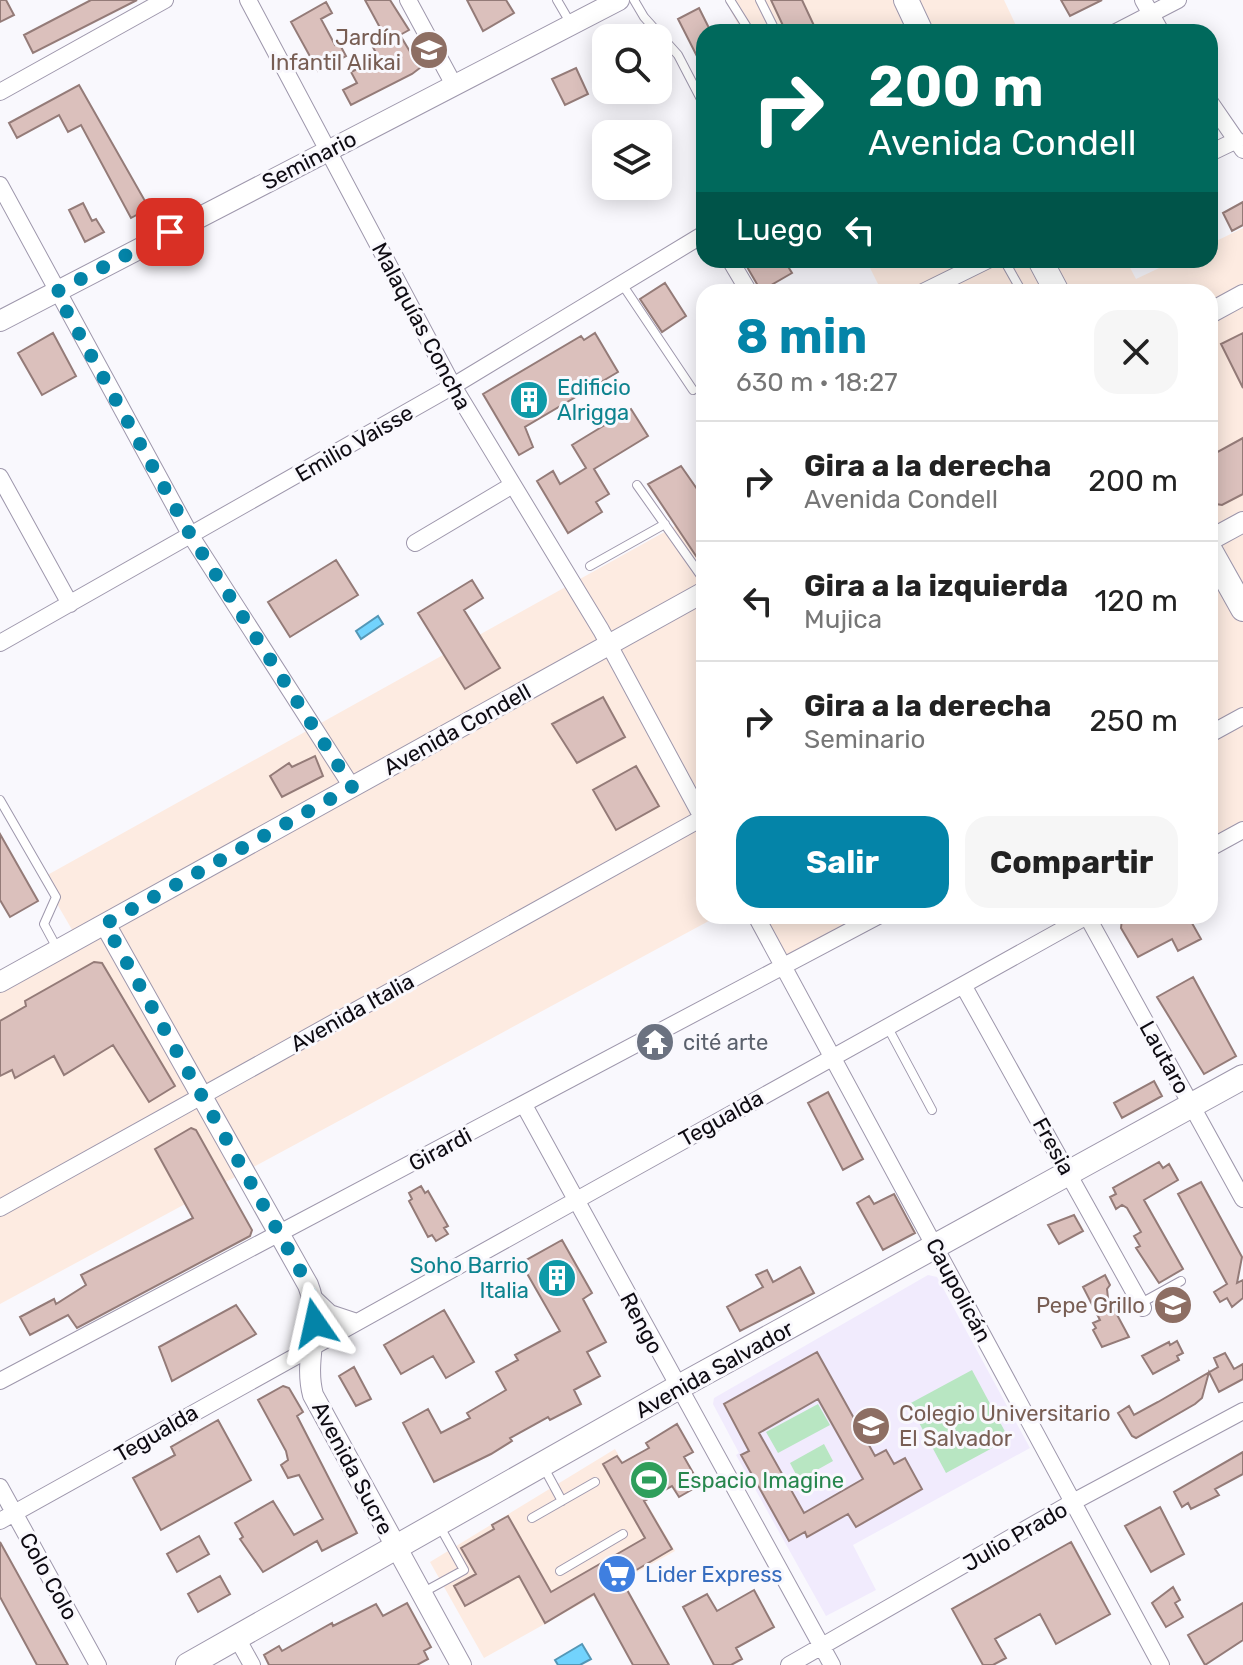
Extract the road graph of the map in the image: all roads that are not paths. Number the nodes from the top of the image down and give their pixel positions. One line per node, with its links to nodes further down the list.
1 (165, 0): 19 (street)
2 (248, 0): 22 (street, Malaquías Concha)
3 (408, 0): 17 (street)
4 (557, 0): 12 (lane)
5 (619, 0): 12 (street, Seminario)
6 (634, 0): 18 (lane)
7 (730, 0): 13 (lane)
8 (760, 0): 14 (lane)
9 (906, 0): 15 (main road)
10 (1178, 0): 11 (street)
11 (1147, 8): 16 (street)
12 (572, 24): 17 (street, Seminario)
13 (745, 24)
14 (772, 24)
15 (917, 24)
16 (1126, 24)
17 (454, 85): 22 (street, Seminario)
18 (696, 90)
19 (0, 92)
20 (1218, 113): 21 (street)
21 (1240, 145): 23 (street)
22 (327, 150): 29 (street, Seminario); 33 (street, Malaquías Concha)
23 (1218, 151)
24 (0, 185): 29 (street)
25 (696, 239): 27 (street, Emilio Vaisse)
26 (972, 268): 28 (street)
27 (622, 284): 33 (street, Emilio Vaisse); 34 (lane)
28 (939, 284)
29 (56, 292): 32 (street, Seminario); 40 (street)
30 (1243, 295): 31 (street)
31 (1218, 310)
32 (0, 321)
33 (453, 386): 37 (street, Malaquías Concha); 40 (street, Emilio Vaisse)
34 (693, 390)
35 (0, 477): 47 (street)
36 (637, 485): 39 (lane)
37 (511, 486): 42 (street); 50 (street, Malaquías Concha)
38 (1243, 522): 41 (street)
39 (665, 524): 44 (lane); 45 (lane)
40 (191, 536): 47 (street, Emilio Vaisse); 53 (street)
41 (1218, 536)
42 (415, 543)
43 (1218, 564): 48 (main road)
44 (590, 566)
45 (696, 569)
46 (696, 596): 50 (street, Avenida Condell)
47 (70, 604): 49 (street, Emilio Vaisse)
48 (1243, 609)
49 (0, 643)
50 (610, 644): 53 (street, Avenida Condell); 55 (street)
51 (1243, 716): 52 (street)
52 (1218, 730)
53 (352, 787): 59 (street, Avenida Condell)
54 (0, 800): 64 (lane)
55 (696, 804)
56 (696, 823): 71 (street, Avenida Italia)
57 (1243, 830): 58 (street)
58 (1218, 844)
59 (105, 924): 64 (street, Avenida Condell); 71 (street, Avenida Sucre)
60 (760, 924): 65 (street, Caupolicán)
61 (864, 924): 65 (street, Girardi)
62 (1073, 924): 67 (street, Tegualda)
63 (1091, 924): 73 (street, Lautaro)
64 (58, 950): 66 (street, Avenida Condell)
65 (784, 968): 69 (street, Caupolicán); 72 (street, Girardi)
66 (0, 982)
67 (963, 985): 68 (street, Tegualda); 75 (street, Fresia)
68 (887, 1026): 69 (street, Tegualda); 74 (lane)
69 (832, 1056): 76 (street, Tegualda); 80 (street, Caupolicán)
70 (1243, 1077): 73 (main road, Avenida Salvador)
71 (202, 1095): 78 (street, Avenida Italia); 79 (street, Avenida Sucre)
72 (524, 1105): 76 (street, Rengo); 79 (street, Girardi)
73 (1192, 1106): 75 (main road, Avenida Salvador); 77 (street, Lautaro)
74 (932, 1110)
75 (1070, 1174): 80 (main road, Avenida Salvador); 83 (street, Fresia)
76 (576, 1199): 84 (street, Tegualda); 87 (street, Rengo)
77 (1243, 1199)
78 (0, 1208)
79 (280, 1234): 82 (street, Avenida Sucre); 86 (street, Girardi)
80 (936, 1247): 87 (main road, Avenida Salvador); 93 (street, Caupolicán)
81 (1181, 1281): 83 (lane)
82 (311, 1295): 84 (street); 85 (street, Avenida Sucre)
83 (1141, 1306)
84 (354, 1321): 85 (street, Tegualda)
85 (312, 1345): 94 (street, Tegualda); 98 (street, Avenida Sucre)
86 (0, 1381)
87 (677, 1388): 89 (main road, Avenida Salvador); 102 (street, Rengo)
88 (1243, 1411): 93 (street, Julio Prado)
89 (543, 1465): 92 (lane); 96 (main road, Avenida Salvador)
90 (595, 1482): 92 (lane)
91 (0, 1487): 94 (street, Colo Colo)
92 (562, 1501): 95 (lane)
93 (1073, 1502): 102 (street, Julio Prado); 109 (street, Caupolicán)
94 (7, 1517): 103 (street, Colo Colo)
95 (532, 1518)
96 (438, 1525): 98 (main road, Avenida Salvador); 100 (lane)
97 (623, 1534): 99 (lane)
98 (396, 1549): 100 (street, Avenida Sucre); 101 (main road, Avenida Salvador)
99 (560, 1571)
100 (421, 1593): 106 (street, Avenida Sucre)
101 (237, 1638): 104 (main road, Avenida Salvador); 105 (street)
102 (822, 1648): 107 (street, Julio Prado); 108 (street, Rengo)
103 (98, 1665)
104 (188, 1665)
105 (252, 1665)
106 (461, 1665)
107 (789, 1665)
108 (832, 1665)
109 (1161, 1665)

